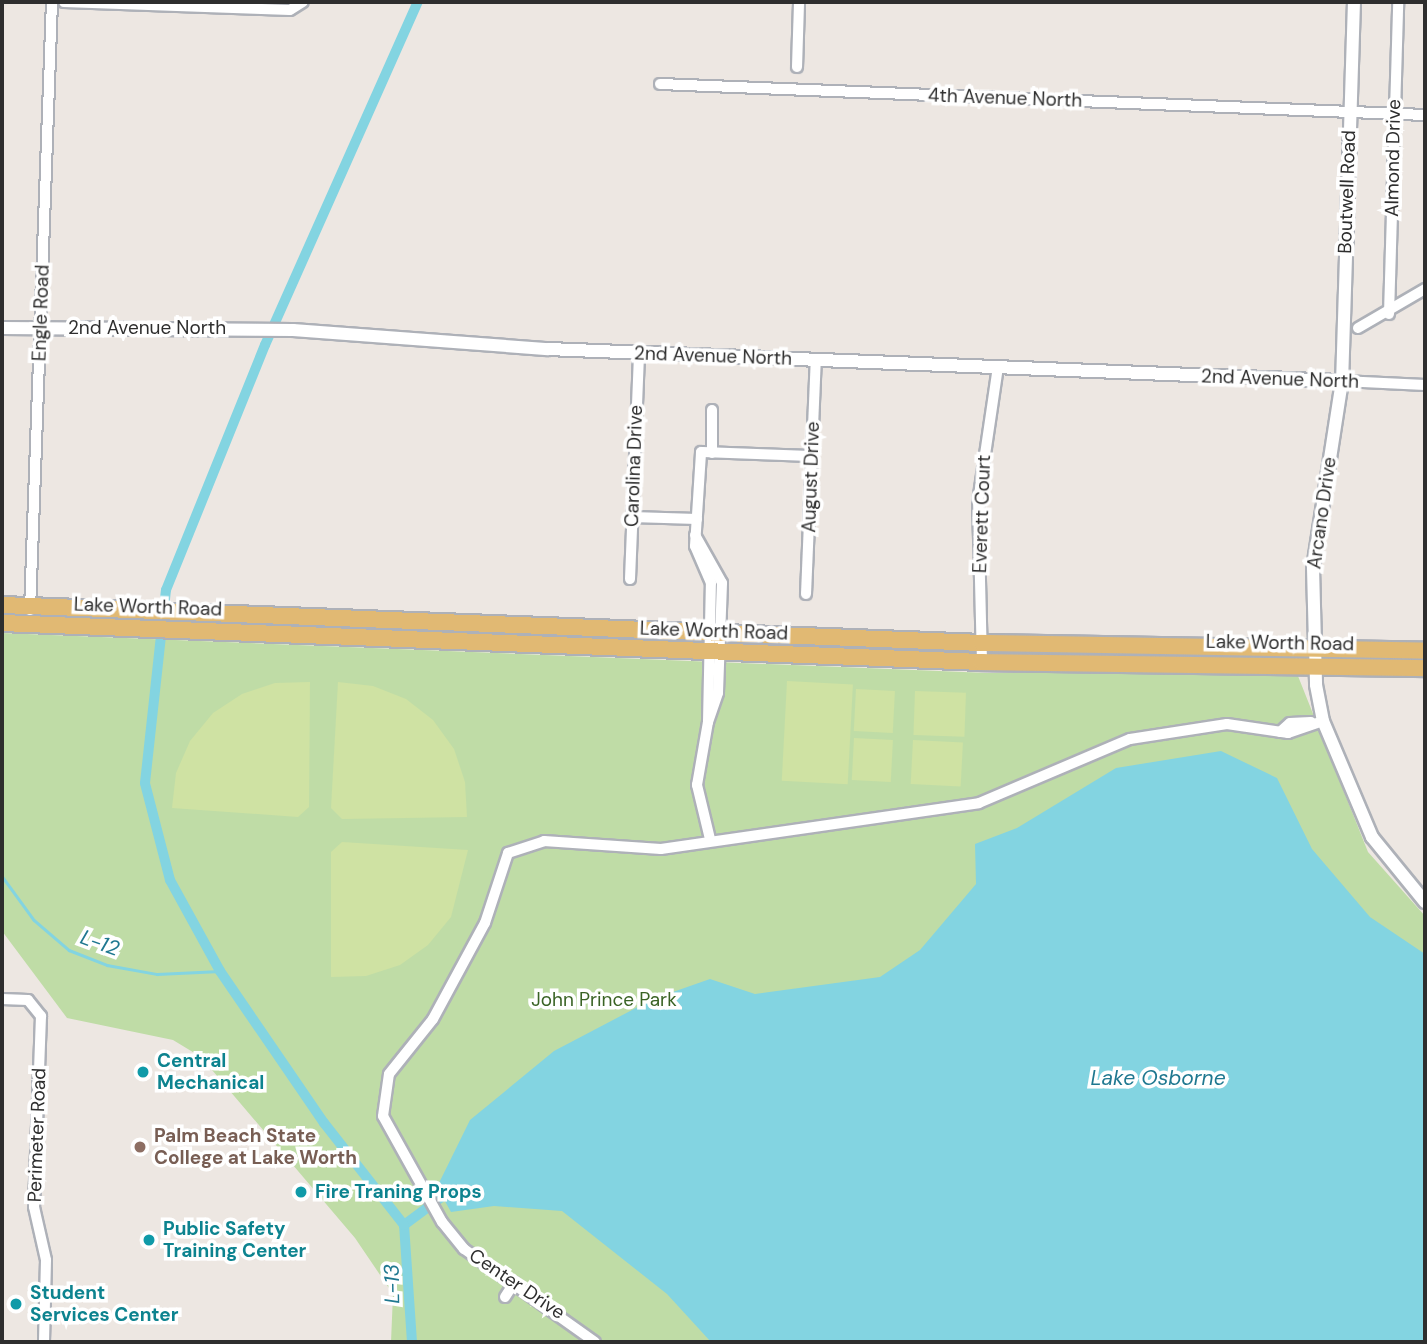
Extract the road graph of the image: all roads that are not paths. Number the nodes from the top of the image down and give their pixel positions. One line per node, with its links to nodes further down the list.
1 (52, 2): 15 (street, Engle Road)
2 (64, 2): 6 (street)
3 (799, 2): 7 (street)
4 (1353, 2): 9 (street, Boutwell Road)
5 (1398, 2): 10 (street, Almond Drive)
6 (300, 5)
7 (797, 67)
8 (660, 84): 9 (street, 4th Avenue North)
9 (1350, 112): 10 (street, 4th Avenue North); 20 (street, Boutwell Road)
10 (1394, 114): 11 (street, 4th Avenue North); 13 (street, Almond Drive)
11 (1425, 115)
12 (1425, 290): 13 (street)
13 (1389, 314): 16 (street)
14 (2, 328): 15 (street, 2nd Avenue North)
15 (41, 328): 17 (street, 2nd Avenue North); 30 (street, Engle Road)
16 (1358, 328)
17 (639, 353): 18 (street, 2nd Avenue North); 25 (street, Carolina Drive)
18 (816, 360): 19 (street, 2nd Avenue North); 24 (street, August Drive)
19 (998, 367): 20 (street, 2nd Avenue North); 36 (street, Everett Court)
20 (1342, 381): 21 (street, 2nd Avenue North); 37 (street, Arcano Drive)
21 (1425, 385)
22 (712, 410): 23 (street)
23 (712, 453): 24 (street); 26 (street)
24 (812, 456): 28 (street, August Drive)
25 (632, 517): 26 (street); 27 (street, Carolina Drive)
26 (697, 519): 35 (street)
27 (630, 579)
28 (806, 594)
29 (2, 605): 30 (main road, Lake Worth Road)
30 (31, 606): 31 (main road, Lake Worth Road); 33 (street, Engle Road)
31 (331, 617): 34 (main road); 35 (main road, Lake Worth Road)
32 (2, 623): 33 (main road, Lake Worth Road)
33 (28, 624): 34 (main road, Lake Worth Road)
34 (250, 632): 39 (main road, Lake Worth Road)
35 (714, 634): 36 (main road, Lake Worth Road); 39 (street)
36 (982, 643): 37 (main road, Lake Worth Road); 40 (street, Everett Court)
37 (1313, 645): 38 (main road, Lake Worth Road); 41 (street, Arcano Drive)
38 (1425, 650)
39 (714, 652): 40 (main road, Lake Worth Road); 44 (street)
40 (982, 662): 41 (main road, Lake Worth Road)
41 (1314, 663): 42 (main road, Lake Worth Road); 43 (street, Arcano Drive)
42 (1425, 668)
43 (1323, 721): 44 (street); 45 (street, Arcano Drive)
44 (710, 839): 47 (street, Center Drive)
45 (1425, 902)
46 (2, 999): 49 (street, Perimeter Road)
47 (514, 1283): 48 (street); 50 (street, Center Drive)
48 (505, 1297)
49 (44, 1342)
50 (595, 1342)

